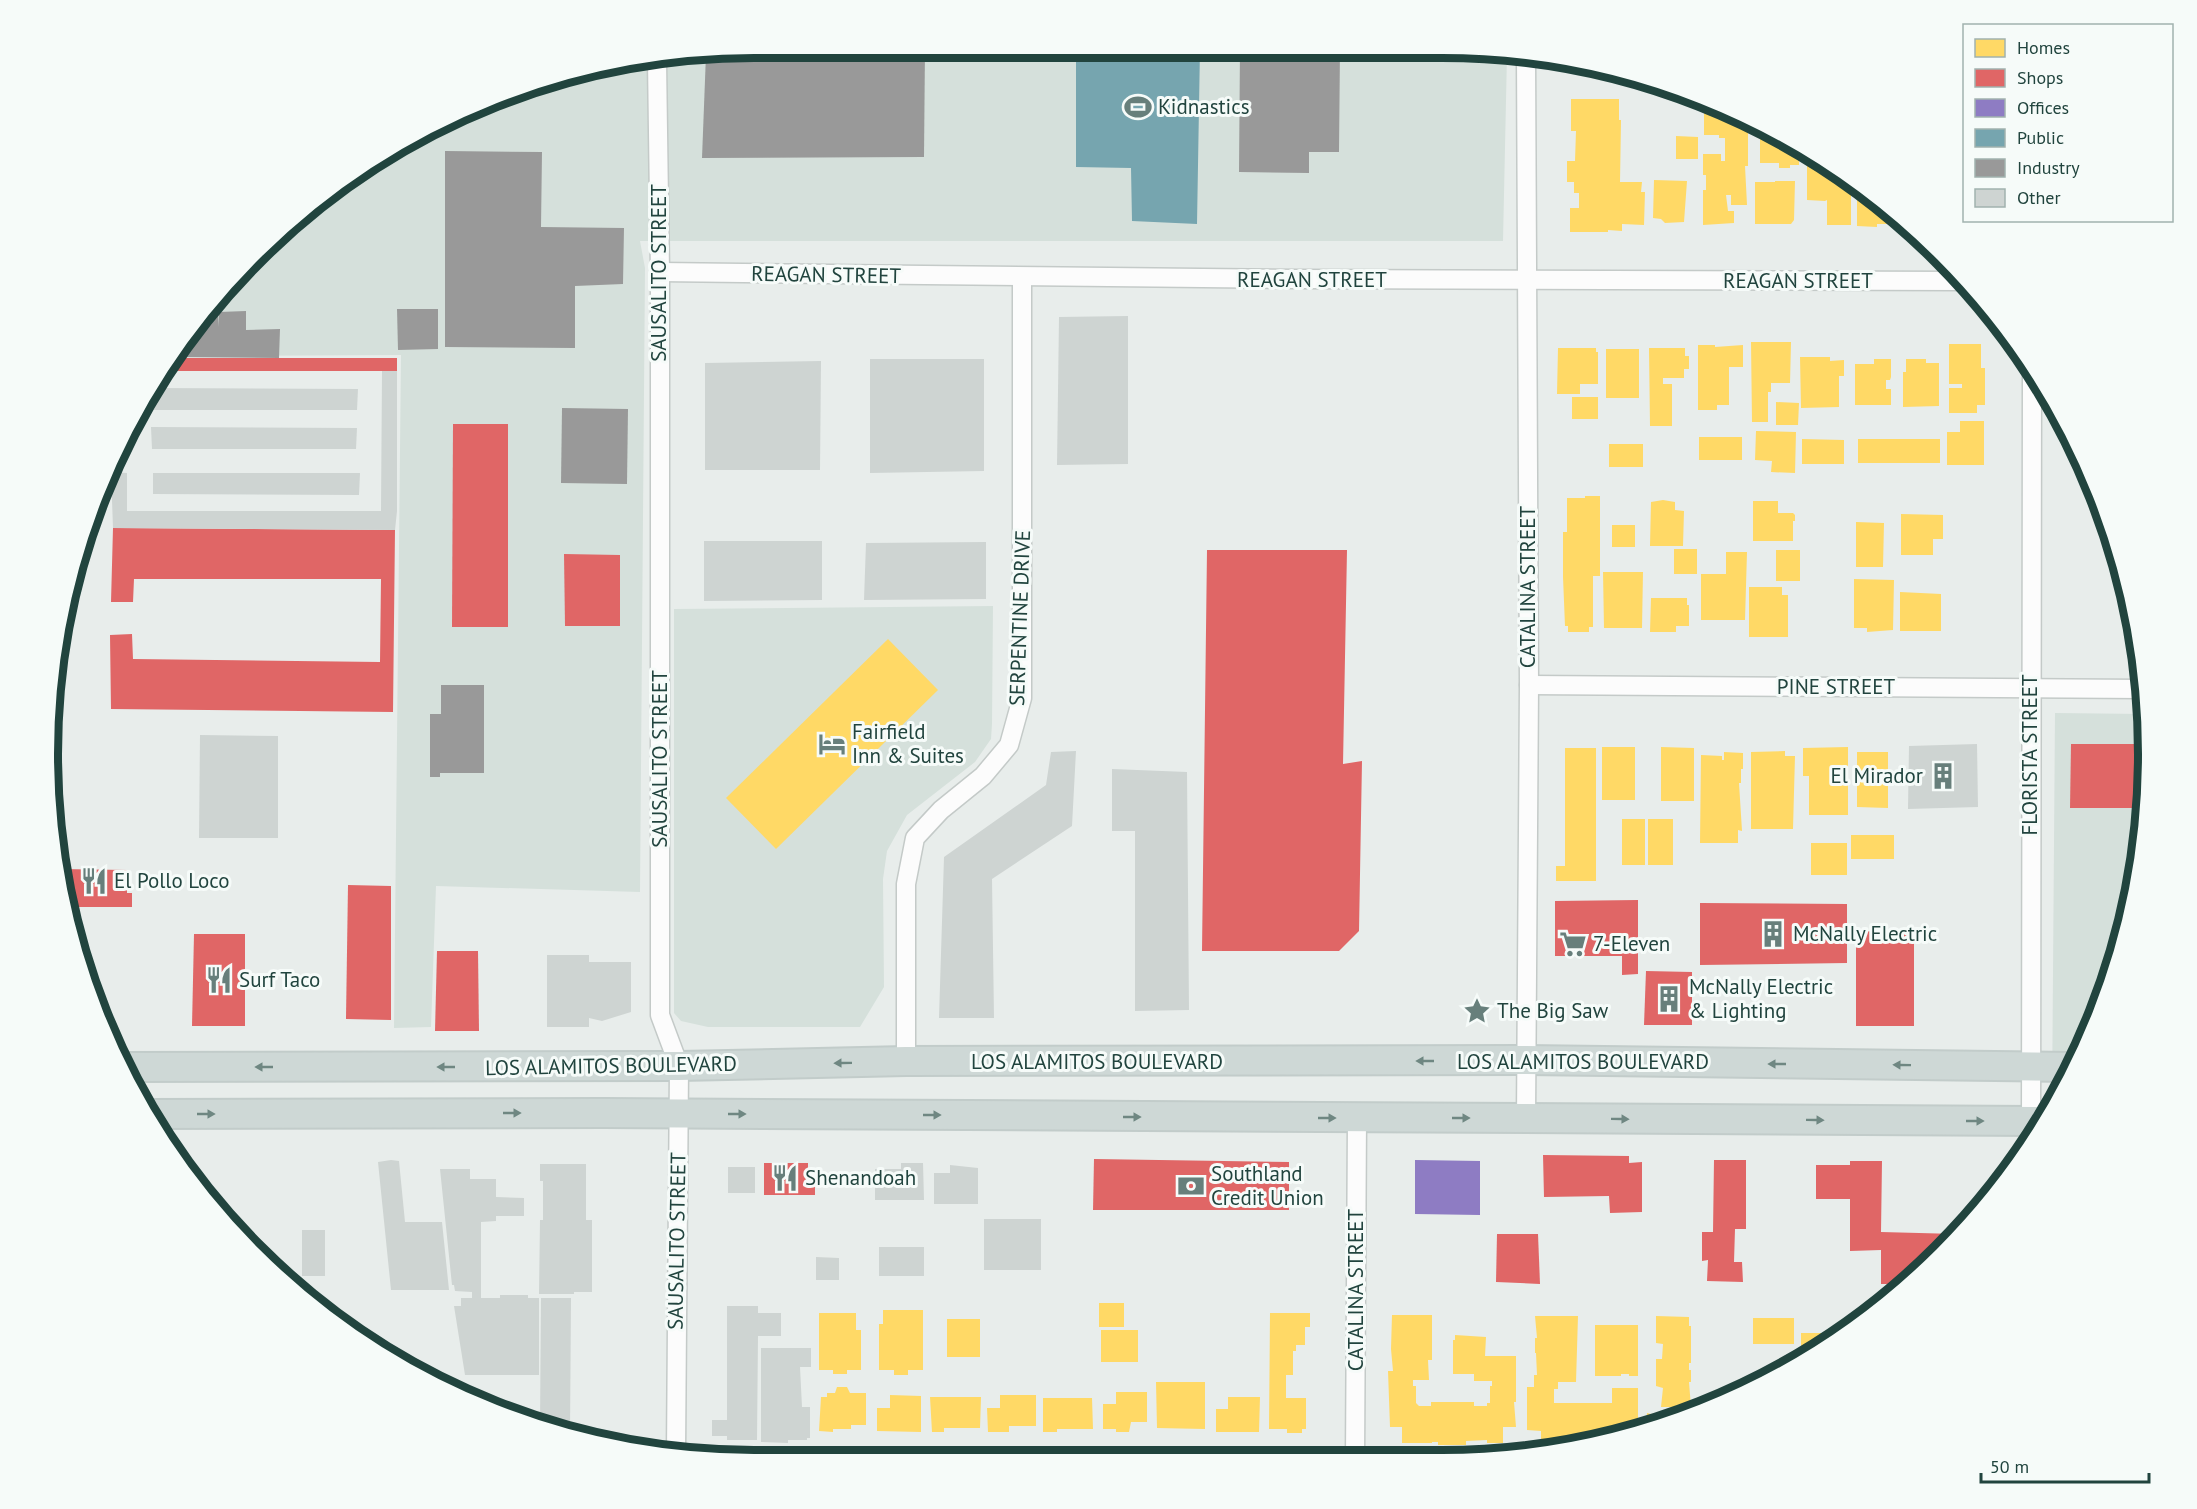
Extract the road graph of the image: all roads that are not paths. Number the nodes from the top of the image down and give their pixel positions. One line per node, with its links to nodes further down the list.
1 (1526, 63): 5 (street, CATALINA STREET)
2 (657, 65): 3 (street, SAUSALITO STREET)
3 (660, 272): 4 (street, REAGAN STREET); 13 (street, SAUSALITO STREET)
4 (1022, 278): 5 (street, REAGAN STREET); 12 (street, SERPENTINE DRIVE)
5 (1527, 281): 6 (street, REAGAN STREET); 8 (street, CATALINA STREET)
6 (1952, 281)
7 (2032, 386): 9 (street, FLORISTA STREET)
8 (1529, 685): 9 (street, PINE STREET); 11 (street, CATALINA STREET)
9 (2030, 688): 10 (street, PINE STREET); 15 (street, FLORISTA STREET)
10 (2135, 689)
11 (1526, 1060): 12 (main road, LOS ALAMITOS BOULEVARD, one-way to 12); 15 (main road, LOS ALAMITOS BOULEVARD, one-way to 11); 20 (street, CATALINA STREET)
12 (906, 1061): 13 (main road, LOS ALAMITOS BOULEVARD, one-way to 13)
13 (679, 1066): 14 (main road, LOS ALAMITOS BOULEVARD, one-way to 14); 17 (street, SAUSALITO STREET)
14 (133, 1067)
15 (2030, 1067): 16 (main road, LOS ALAMITOS BOULEVARD); 21 (street, FLORISTA STREET)
16 (2064, 1067)
17 (678, 1113): 18 (main road, one-way to 17); 19 (main road, one-way to 19); 23 (street, SAUSALITO STREET)
18 (159, 1114)
19 (1357, 1118): 20 (main road, one-way to 20); 24 (street, CATALINA STREET)
20 (1526, 1118): 22 (main road, one-way to 22)
21 (2034, 1119)
22 (2028, 1129)
23 (676, 1446)
24 (1355, 1450)

